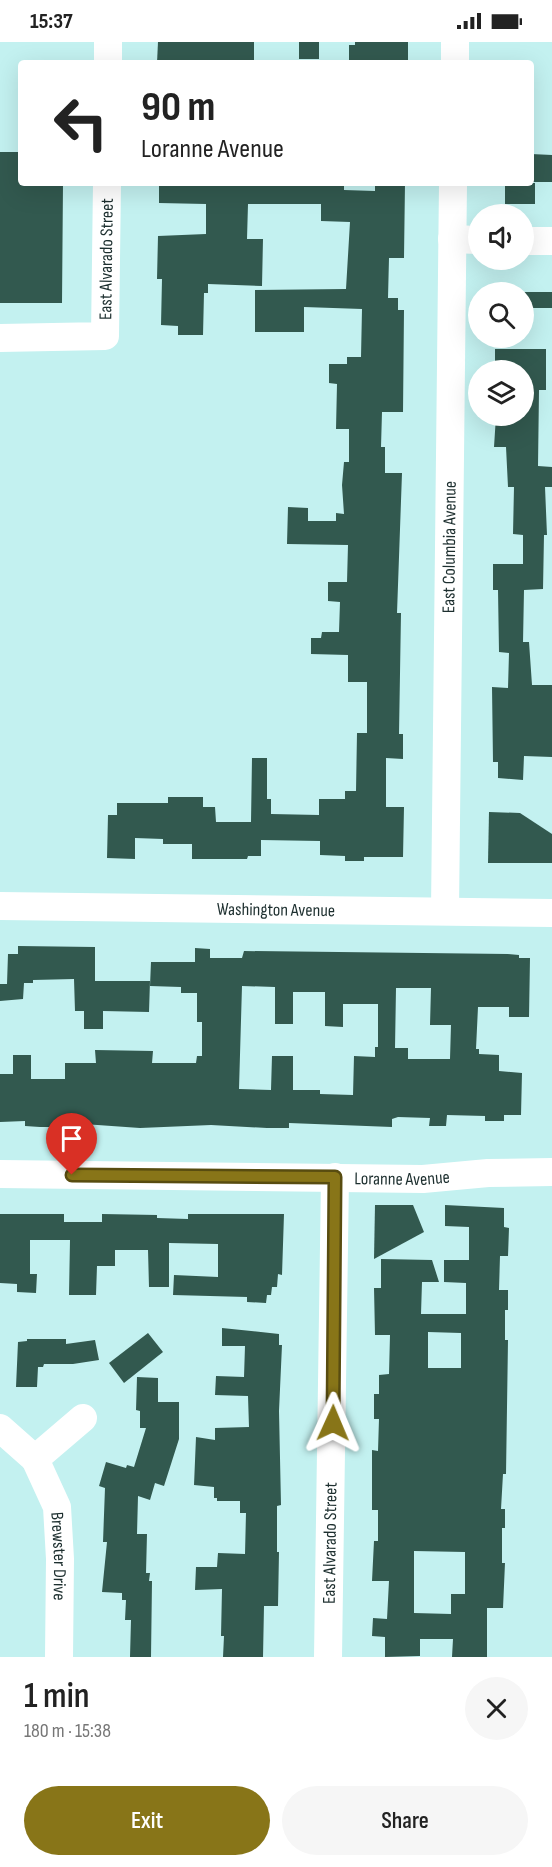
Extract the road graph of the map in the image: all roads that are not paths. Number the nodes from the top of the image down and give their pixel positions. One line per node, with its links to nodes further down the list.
1 (108, 42): 3 (street)
2 (455, 42): 4 (street)
3 (108, 60)
4 (455, 60)
5 (107, 186): 10 (street, East Alvarado Street)
6 (454, 186): 7 (street, East Columbia Avenue)
7 (465, 240): 12 (street, East Columbia Avenue)
8 (534, 241): 9 (street)
9 (552, 241)
10 (0, 338)
11 (0, 906): 12 (street, Washington Avenue)
12 (445, 911): 13 (street, Washington Avenue)
13 (552, 913)
14 (552, 1172): 16 (street, Loranne Avenue)
15 (0, 1174): 16 (street, Loranne Avenue)
16 (335, 1177): 21 (street, East Alvarado Street)
17 (83, 1418): 19 (street)
18 (0, 1428): 19 (street)
19 (35, 1460): 20 (street, Brewster Drive)
20 (59, 1657)
21 (328, 1657)

